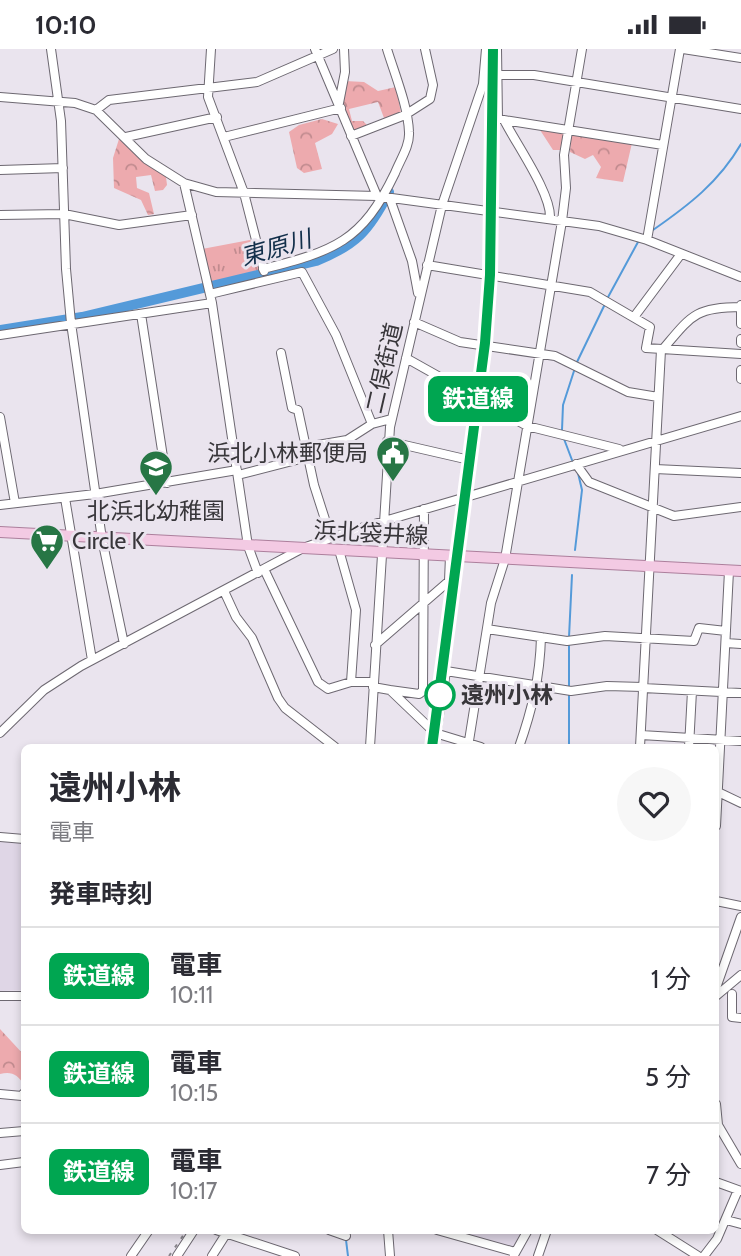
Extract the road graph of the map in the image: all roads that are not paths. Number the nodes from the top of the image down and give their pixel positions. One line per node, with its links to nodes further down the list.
1 (51, 49): 18 (street)
2 (211, 49): 15 (street)
3 (333, 49): 11 (street)
4 (344, 49): 19 (street)
5 (387, 49): 22 (street)
6 (425, 49): 22 (street)
7 (486, 49): 35 (street, 二俣街道)
8 (497, 49): 13 (street)
9 (582, 49): 14 (street)
10 (682, 49): 12 (street); 16 (street)
11 (316, 52): 15 (street); 19 (street)
12 (741, 58)
13 (497, 75): 14 (street); 24 (street)
14 (577, 82): 16 (street); 25 (street)
15 (209, 89): 21 (street); 23 (street)
16 (671, 96): 20 (street); 29 (street)
17 (0, 97): 18 (street)
18 (58, 101): 21 (street); 30 (street)
19 (340, 105): 26 (street); 28 (street)
20 (741, 109)
21 (96, 110): 27 (street)
22 (407, 114): 26 (street); 34 (street)
23 (217, 117): 27 (street); 28 (street)
24 (503, 120): 25 (street); 39 (street)
25 (568, 131): 29 (street); 40 (street)
26 (351, 136): 34 (street)
27 (126, 137): 32 (street)
28 (224, 137): 33 (street)
29 (663, 145): 41 (street)
30 (63, 168): 31 (street); 36 (street)
31 (0, 170)
32 (184, 183): 33 (street); 38 (street)
33 (244, 193): 34 (street); 44 (street)
34 (385, 198): 35 (street); 44 (street); 49 (street)
35 (442, 205): 39 (street); 43 (street, 二俣街道)
36 (64, 214): 37 (street); 38 (street); 54 (street)
37 (0, 215)
38 (192, 215): 48 (street)
39 (550, 219): 40 (street)
40 (562, 221): 41 (street); 47 (street)
41 (647, 240): 42 (street)
42 (681, 254): 45 (street); 52 (street)
43 (426, 265): 47 (street); 49 (street, 二俣街道)
44 (263, 269): 46 (street)
45 (741, 277)
46 (265, 280): 48 (street); 68 (street)
47 (550, 285): 52 (street); 58 (street)
48 (210, 294): 51 (street); 78 (street)
49 (419, 296): 53 (street, 二俣街道)
50 (741, 304): 55 (street); 57 (street)
51 (142, 314): 54 (street); 81 (street)
52 (635, 317): 57 (street)
53 (414, 322): 58 (street); 61 (street, 二俣街道)
54 (71, 323): 56 (street); 82 (street)
55 (741, 324)
56 (0, 335)
57 (662, 350): 60 (street); 64 (street)
58 (538, 352): 64 (street); 69 (street)
59 (281, 353): 72 (street)
60 (741, 354)
61 (406, 358): 67 (street, 二俣街道); 69 (street)
62 (741, 370): 63 (street)
63 (741, 379)
64 (658, 397): 70 (street)
65 (741, 416): 70 (street)
66 (0, 417): 84 (street)
67 (391, 419): 68 (street); 71 (street, 二俣街道)
68 (372, 424): 72 (street)
69 (527, 426): 73 (street); 80 (street)
70 (657, 440): 73 (street); 77 (street)
71 (387, 441): 75 (street); 89 (street, 二俣街道)
72 (306, 447): 74 (street)
73 (622, 450): 76 (street)
74 (308, 457): 78 (street); 92 (street)
75 (465, 459)
76 (576, 464): 80 (street); 88 (street)
77 (655, 469): 79 (street); 88 (street)
78 (238, 473): 81 (street); 94 (street)
79 (741, 473)
80 (517, 482): 87 (street); 100 (street)
81 (167, 483): 82 (street)
82 (95, 494): 83 (street); 93 (street)
83 (65, 498): 84 (street); 91 (street)
84 (15, 503): 85 (street)
85 (0, 505)
86 (741, 507): 88 (street)
87 (424, 509): 89 (street); 98 (street)
88 (653, 509): 101 (street)
89 (382, 522): 92 (street); 97 (street, 二俣街道)
90 (0, 532): 91 (main road, 浜北袋井線)
91 (70, 537): 93 (main road, 浜北袋井線); 115 (street)
92 (331, 538): 95 (street)
93 (102, 539): 94 (main road, 浜北袋井線); 112 (street)
94 (248, 545): 95 (main road, 浜北袋井線); 102 (street)
95 (303, 548): 96 (main road, 浜北袋井線); 102 (street)
96 (339, 550): 97 (main road, 浜北袋井線); 117 (street)
97 (380, 553): 98 (main road, 浜北袋井線); 114 (street, 二俣街道)
98 (422, 555): 99 (main road, 浜北袋井線); 106 (street)
99 (450, 556): 100 (main road, 浜北袋井線); 106 (street)
100 (505, 559): 101 (main road, 浜北袋井線); 107 (street)
101 (649, 566): 103 (main road, 浜北袋井線); 110 (street)
102 (261, 571): 105 (street); 117 (street)
103 (729, 571): 104 (main road, 浜北袋井線); 108 (street)
104 (741, 571)
105 (224, 591): 112 (street); 131 (street)
106 (424, 604): 114 (street); 121 (street)
107 (487, 629): 109 (street); 116 (street)
108 (726, 631): 110 (street); 111 (street)
109 (541, 637): 110 (street); 119 (street)
110 (645, 639): 120 (street)
111 (726, 643): 113 (street); 123 (street)
112 (124, 644): 115 (street)
113 (741, 644)
114 (375, 645): 118 (street, 二俣街道)
115 (92, 660): 125 (street)
116 (480, 676): 119 (street); 126 (street); 135 (street)
117 (351, 682): 118 (street)
118 (373, 684): 121 (street); 132 (street, 二俣街道)
119 (537, 685): 120 (street); 136 (street)
120 (643, 687): 122 (street); 127 (street)
121 (390, 690): 126 (street)
122 (692, 691): 123 (street); 130 (street)
123 (724, 692): 124 (street); 128 (street)
124 (741, 693)
125 (0, 733)
126 (437, 734): 133 (street); 134 (street)
127 (641, 735): 130 (street); 137 (street)
128 (722, 740): 129 (street); 130 (street); 138 (street)
129 (741, 741)
130 (689, 743)
131 (331, 744)
132 (370, 744)
133 (435, 744)
134 (463, 744)
135 (468, 744)
136 (520, 744)
137 (640, 744)
138 (719, 771)
139 (719, 792): 140 (street)
140 (741, 803)
141 (0, 837): 142 (street)
142 (21, 839)
143 (719, 902): 144 (street)
144 (741, 906)
145 (741, 917): 147 (street)
146 (741, 975): 147 (street)
147 (724, 992): 150 (street)
148 (0, 996): 149 (street)
149 (21, 996)
150 (741, 1018)
151 (0, 1094): 152 (street)
152 (21, 1096)
153 (719, 1127): 157 (street)
154 (21, 1131): 155 (street)
155 (0, 1133)
156 (21, 1163): 158 (street)
157 (741, 1164)
158 (0, 1165)
159 (719, 1183): 160 (street)
160 (740, 1190): 161 (street)
161 (726, 1220): 162 (street); 163 (street)
162 (741, 1224)
163 (719, 1231)
164 (146, 1234): 177 (street)
165 (191, 1234): 178 (street)
166 (226, 1234): 179 (street); 180 (street)
167 (340, 1234): 174 (street)
168 (388, 1234): 181 (street)
169 (450, 1234): 175 (street)
170 (526, 1234): 175 (street)
171 (546, 1234): 182 (street)
172 (663, 1234): 176 (street)
173 (717, 1234): 183 (street)
174 (346, 1236)
175 (514, 1254)
176 (694, 1255)
177 (131, 1256)
178 (177, 1256)
179 (212, 1256)
180 (295, 1256)
181 (390, 1256)
182 (538, 1256)
183 (704, 1256)

